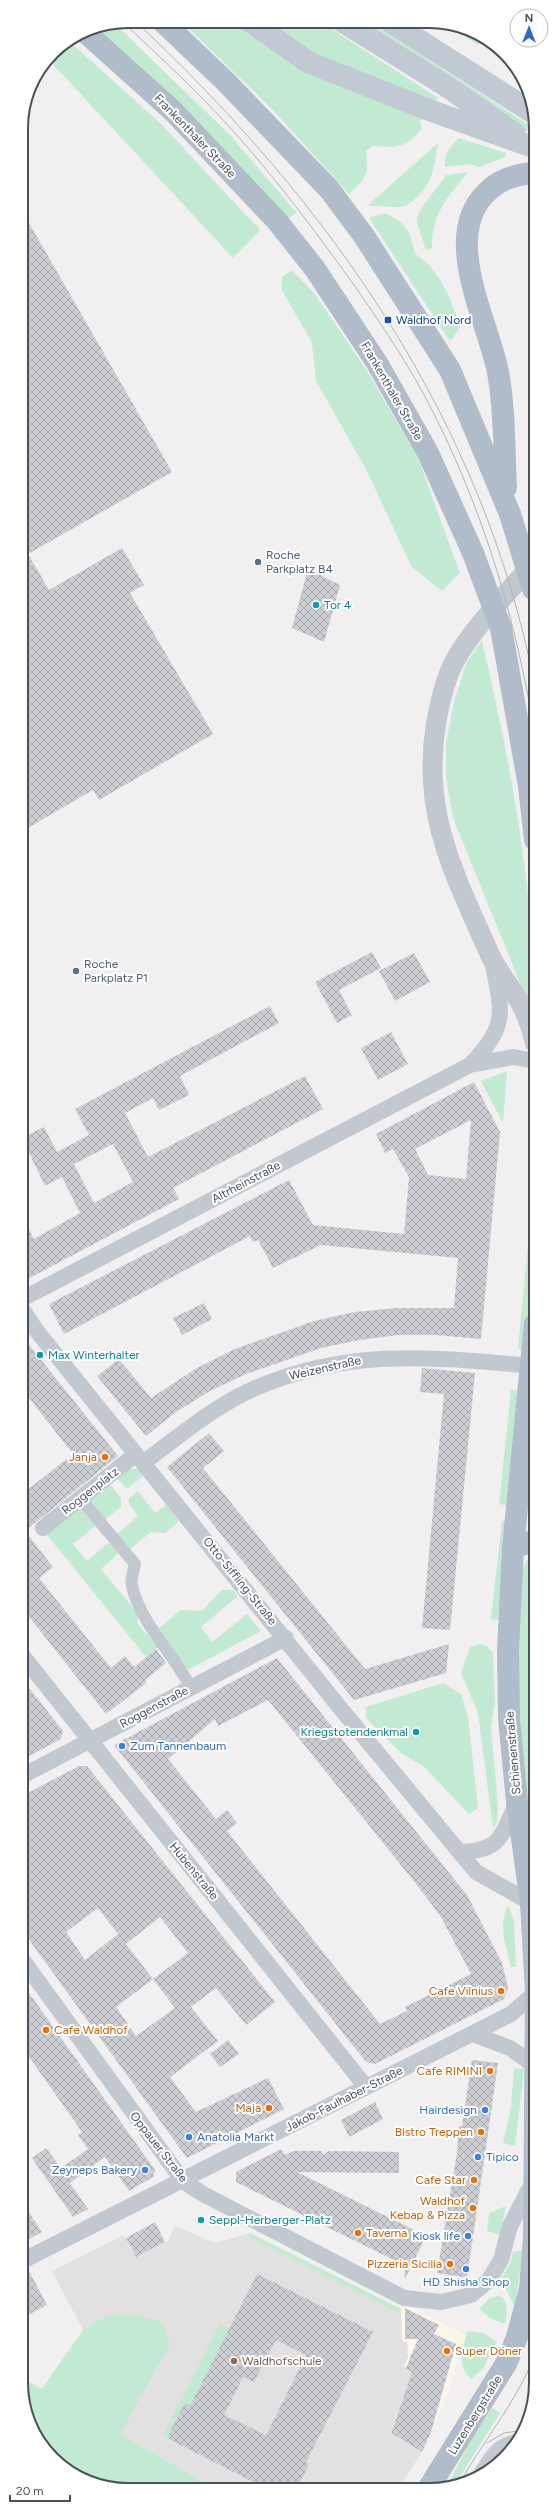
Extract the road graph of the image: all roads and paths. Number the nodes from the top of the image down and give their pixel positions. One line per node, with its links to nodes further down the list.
1 (169, 28): 10 (main road)
2 (260, 28): 7 (main road)
3 (353, 28): 7 (main road)
4 (400, 28): 6 (main road)
5 (90, 36): 13 (main road, Frankenthaler Straße, bridge)
6 (527, 109)
7 (474, 116): 8 (main road)
8 (529, 145)
9 (529, 174): 10 (main road)
10 (508, 509): 12 (main road, bridge)
11 (529, 568): 14 (street)
12 (529, 577)
13 (529, 788)
14 (492, 960): 15 (street); 17 (street, Altrheinstraße)
15 (529, 1025)
16 (529, 1060): 17 (street, Altrheinstraße)
17 (470, 1065): 18 (street, Altrheinstraße)
18 (28, 1296)
19 (28, 1318): 22 (street, Otto-Siffling-Straße)
20 (529, 1366): 22 (street, Weizenstraße)
21 (529, 1395): 26 (main road, Schienenstraße)
22 (140, 1458): 23 (street, Roggenplatz); 27 (street, Otto-Siffling-Straße)
23 (80, 1498): 24 (street, Roggenplatz); 29 (street)
24 (43, 1528)
25 (529, 1542): 26 (main road)
26 (513, 1548): 32 (main road, Schienenstraße)
27 (286, 1638): 29 (street, Roggenstraße); 33 (street, Otto-Siffling-Straße)
28 (28, 1662): 30 (street, Hubenstraße)
29 (191, 1688): 30 (street, Roggenstraße)
30 (90, 1740): 31 (street, Roggenstraße); 40 (street, Hubenstraße)
31 (28, 1773)
32 (517, 1802): 33 (street); 34 (main road, Schienenstraße)
33 (460, 1852): 35 (street, Otto-Siffling-Straße)
34 (529, 1889)
35 (529, 1902)
36 (28, 1968): 41 (street, Oppauer Straße)
37 (529, 1998): 38 (street, Jakob-Faulhaber-Straße)
38 (473, 2034): 39 (street); 40 (street, Jakob-Faulhaber-Straße)
39 (529, 2062)
40 (366, 2087): 41 (street, Jakob-Faulhaber-Straße)
41 (183, 2181): 43 (street, Jakob-Faulhaber-Straße); 45 (street, Oppauer Straße)
42 (529, 2190): 45 (street, Schienenstraße)
43 (28, 2258)
44 (529, 2293): 46 (main road, Schienenstraße)
45 (441, 2302)
46 (517, 2338): 49 (main road, Luzenbergstraße)
47 (507, 2445): 48 (street)
48 (488, 2464)
49 (432, 2483)

